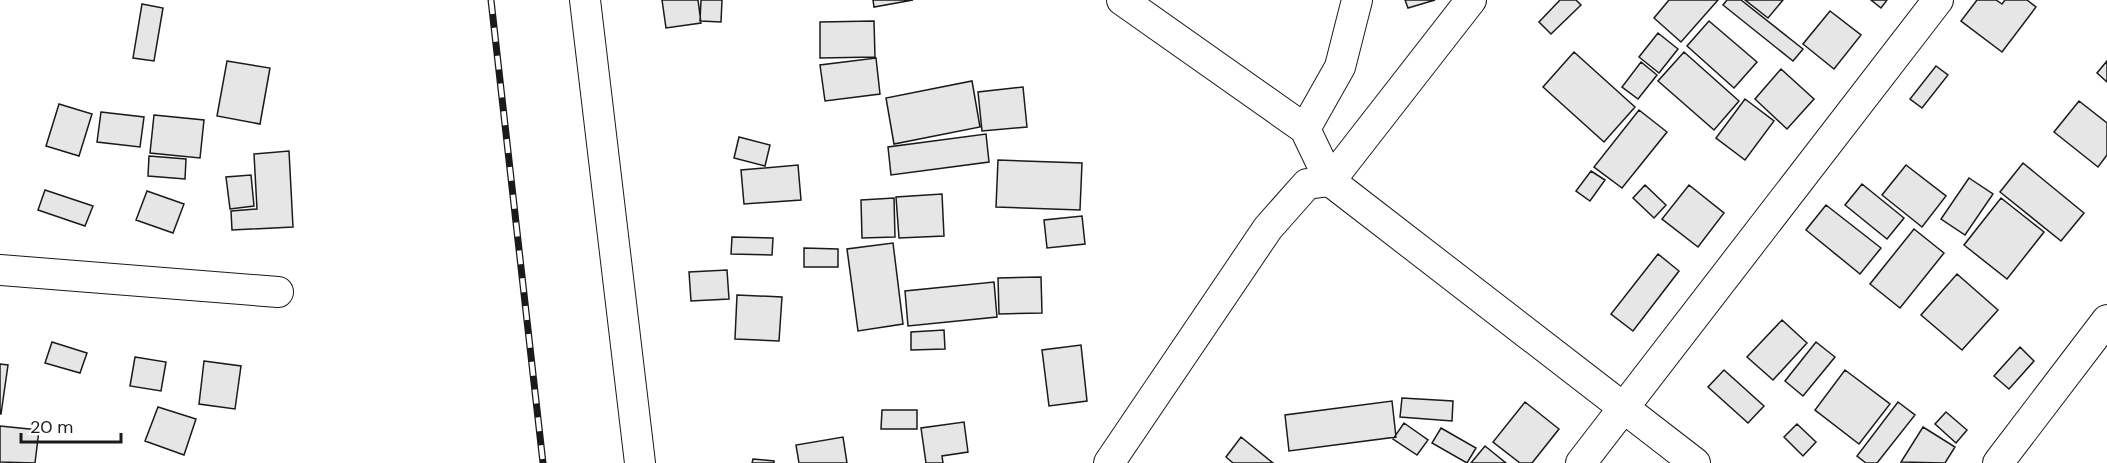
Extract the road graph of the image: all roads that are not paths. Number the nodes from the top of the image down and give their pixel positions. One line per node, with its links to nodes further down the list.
1 (585, 0): 12 (street)
2 (1122, 0): 6 (street)
3 (1357, 0): 6 (street)
4 (1471, 0): 7 (street)
5 (1938, 0): 11 (street)
6 (1305, 129): 7 (street)
7 (1330, 181): 11 (street); 13 (street)
8 (0, 270): 9 (street)
9 (278, 292)
10 (2107, 320): 16 (street)
11 (1624, 407): 14 (street); 15 (street)
12 (640, 463)
13 (1109, 463)
14 (1581, 463)
15 (1695, 463)
16 (1998, 463)

